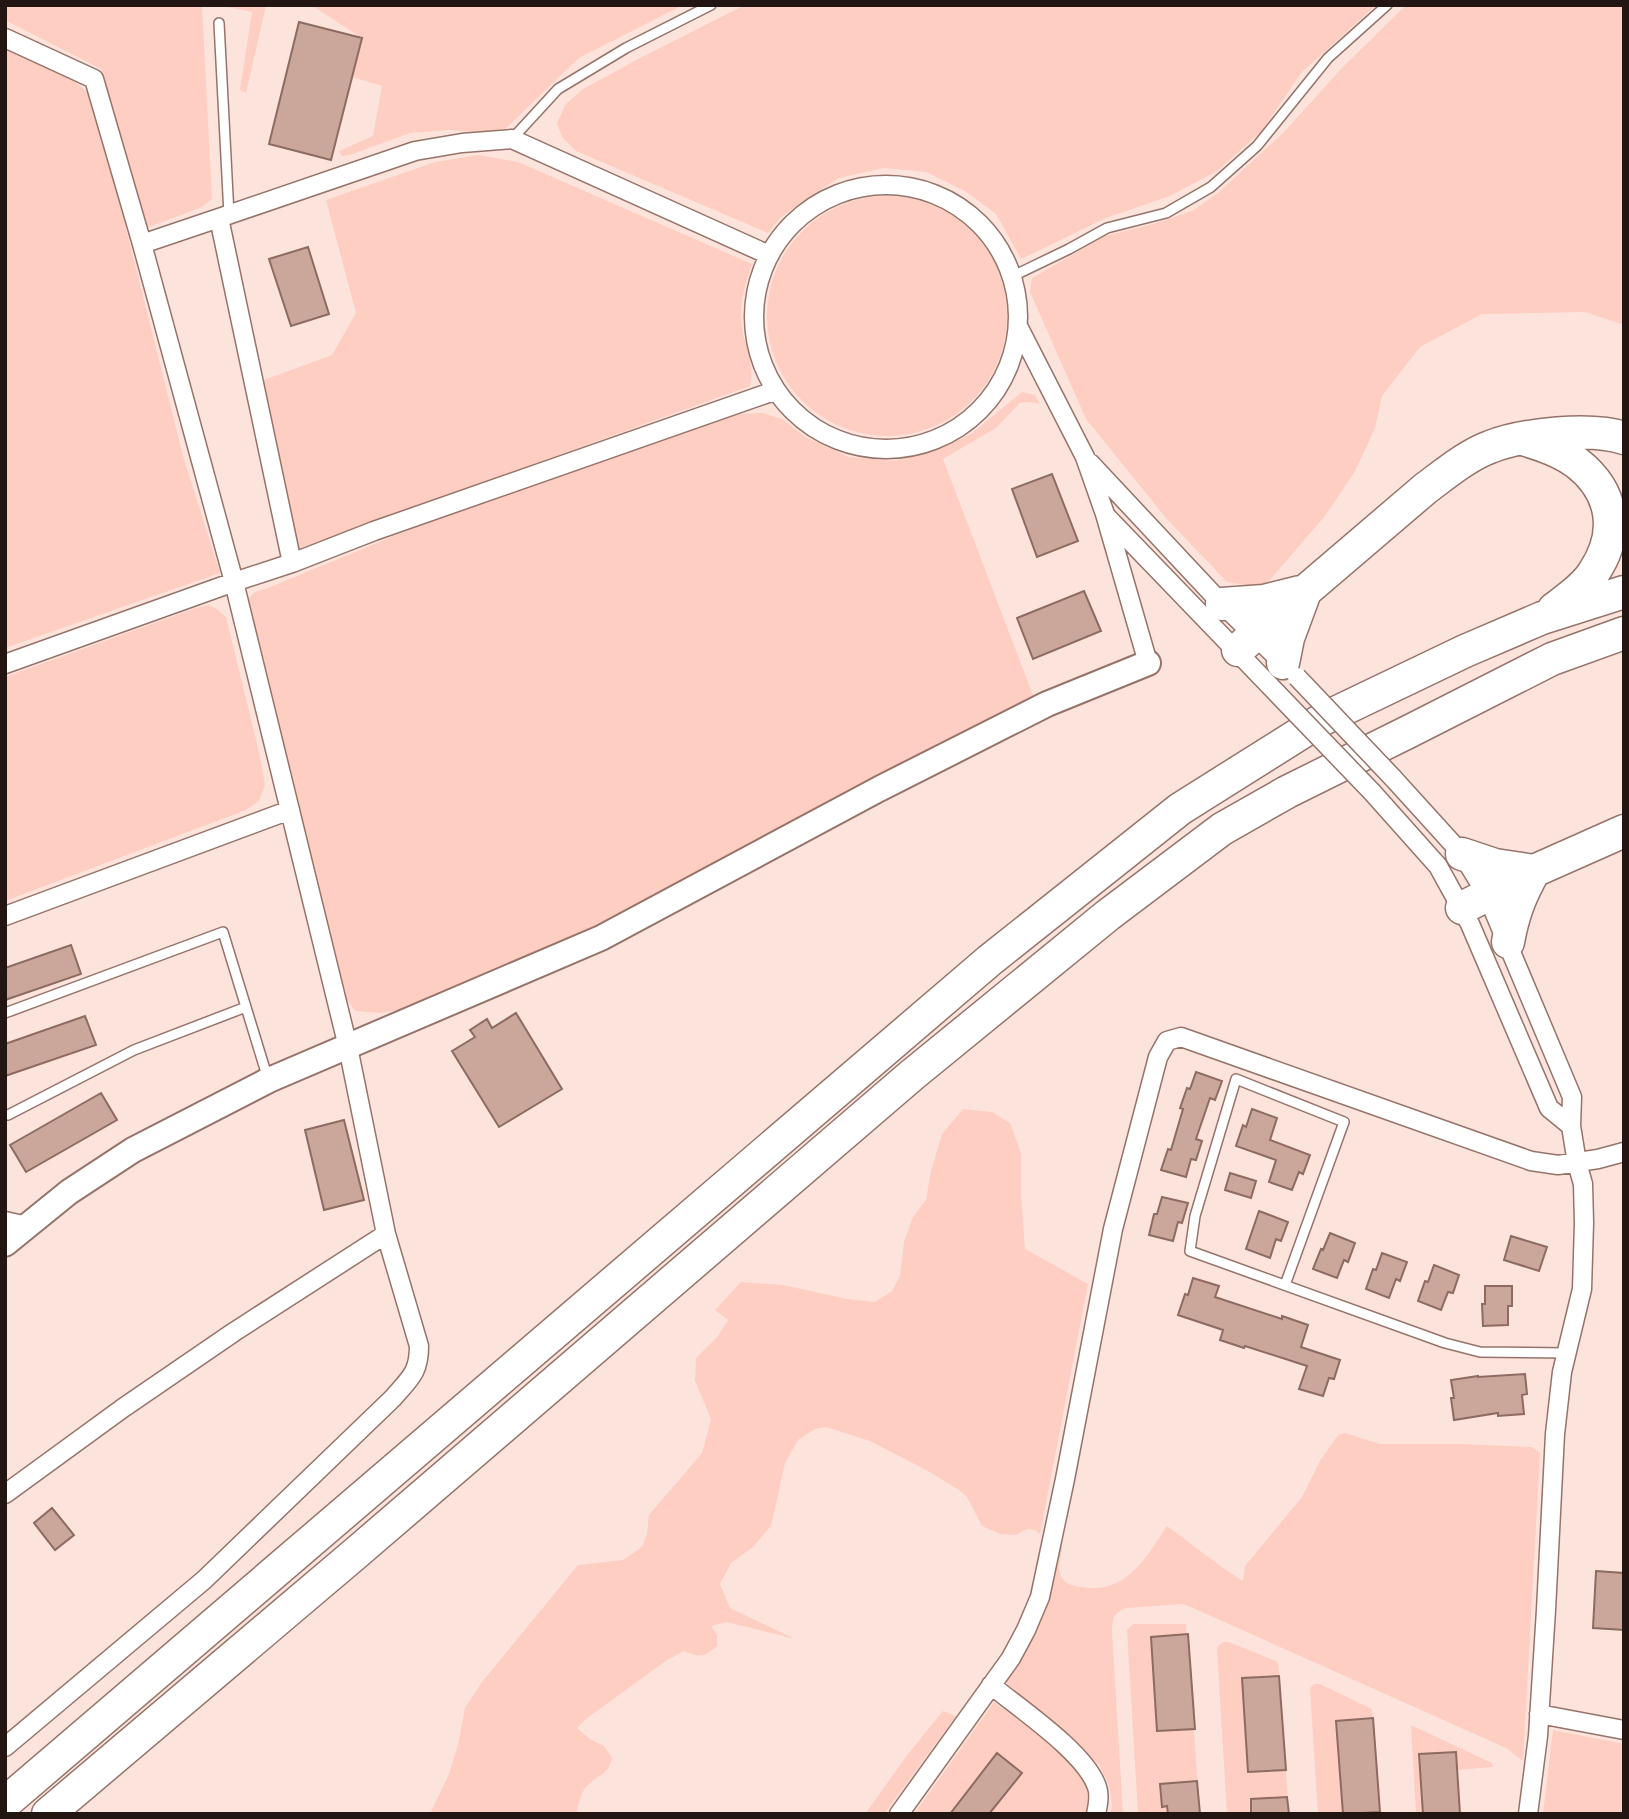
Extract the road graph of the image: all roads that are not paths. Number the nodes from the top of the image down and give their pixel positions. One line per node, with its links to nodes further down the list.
1 (711, 5): 5 (lane)
2 (1387, 5): 9 (lane)
3 (219, 23): 6 (lane)
4 (5, 38): 7 (street)
5 (512, 139): 6 (street); 8 (street)
6 (224, 216): 7 (street); 16 (street)
7 (142, 244): 17 (street)
8 (769, 255): 9 (street); 11 (street)
9 (1013, 276): 10 (street)
10 (1019, 328): 11 (street); 14 (street)
11 (774, 391): 16 (street)
12 (1624, 438): 13 (highway)
13 (1523, 439): 18 (highway); 21 (highway)
14 (1085, 457): 15 (street); 20 (street)
15 (1105, 514): 23 (street); 26 (street)
16 (292, 563): 17 (street)
17 (234, 582): 27 (street); 29 (street)
18 (1305, 591): 20 (highway); 23 (highway); 28 (highway)
19 (1624, 592): 21 (highway)
20 (1222, 604): 23 (street)
21 (1542, 618): 54 (highway)
22 (1624, 633): 25 (highway)
23 (1246, 643): 28 (street); 28 (street)
24 (1624, 650): 25 (highway)
25 (1552, 659): 55 (highway)
26 (1149, 663): 38 (street)
27 (5, 664)
28 (1284, 675): 31 (street, bridge); 33 (street, bridge)
29 (290, 810): 34 (street); 38 (street)
30 (1624, 831): 32 (highway)
31 (1462, 855): 32 (highway); 33 (street)
32 (1534, 871): 33 (highway); 35 (highway)
33 (1474, 901): 35 (street); 41 (street)
34 (5, 916)
35 (1508, 942): 41 (street)
36 (246, 1007): 37 (lane); 39 (lane); 40 (lane)
37 (5, 1013)
38 (348, 1048): 39 (street); 45 (street)
39 (269, 1080): 44 (street)
40 (8, 1115)
41 (1571, 1126): 43 (street)
42 (1624, 1152): 43 (street)
43 (1577, 1163): 48 (street); 50 (street)
44 (16, 1223): 46 (street)
45 (386, 1234): 49 (street); 53 (street)
46 (5, 1244)
47 (1285, 1285): 47 (lane); 48 (lane)
48 (1567, 1353): 51 (street)
49 (5, 1494)
50 (991, 1685): 56 (street); 57 (street)
51 (1539, 1714): 52 (street); 58 (street)
52 (1624, 1730)
53 (5, 1747)
54 (5, 1803)
55 (47, 1814)
56 (899, 1814)
57 (1096, 1814)
58 (1528, 1814)

